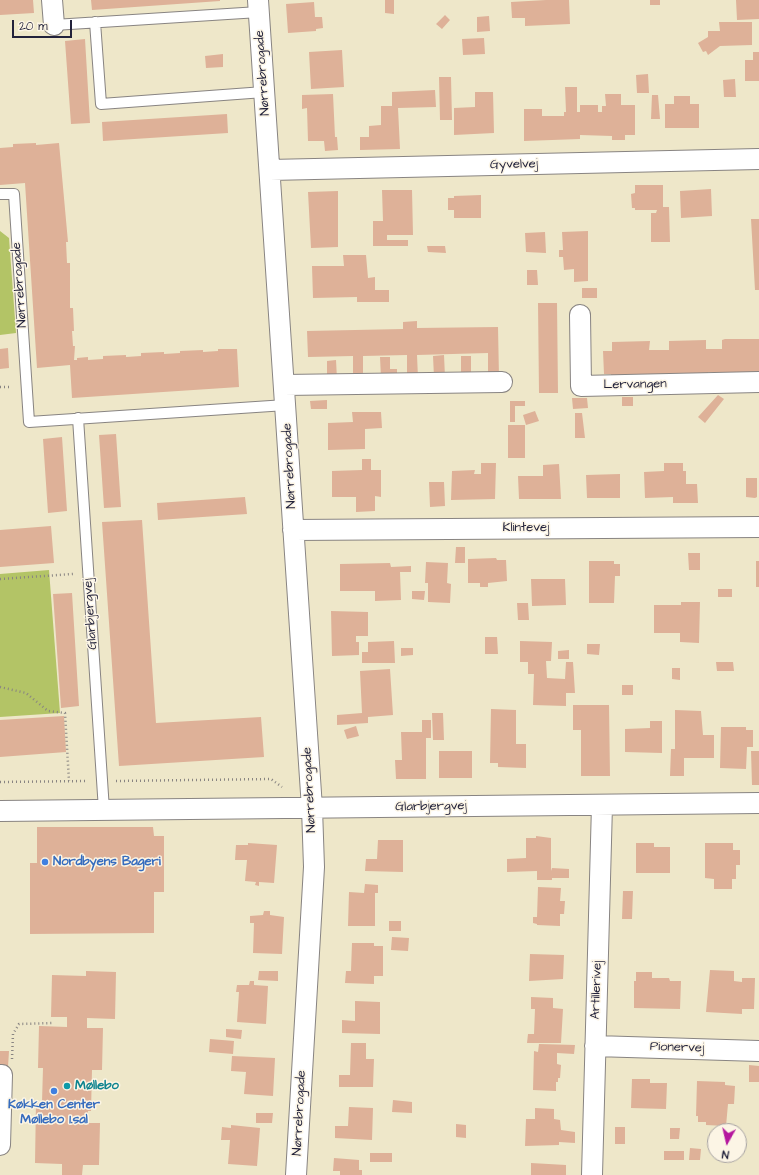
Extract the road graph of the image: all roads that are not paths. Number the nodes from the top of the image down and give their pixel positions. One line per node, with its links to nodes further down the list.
1 (52, 0): 4 (street)
2 (259, 6): 3 (lane); 5 (street, Nørrebrogade)
3 (95, 22): 4 (lane); 5 (lane)
4 (54, 25)
5 (264, 92): 7 (street, Nørrebrogade)
6 (759, 159): 7 (street, Gyvelvej)
7 (270, 170): 12 (street, Nørrebrogade)
8 (0, 194): 14 (lane, Nørrebrogade)
9 (580, 316): 11 (street, Lervangen)
10 (502, 382): 12 (street)
11 (759, 382)
12 (284, 385): 13 (street, Nørrebrogade)
13 (286, 405): 14 (lane, Nørrebrogade); 16 (street, Nørrebrogade)
14 (78, 418): 20 (lane, Glarbjergvej)
15 (759, 527): 16 (street, Klintevej)
16 (294, 530): 19 (street, Nørrebrogade)
17 (759, 803): 18 (street, Glarbjergvej)
18 (602, 805): 19 (street, Glarbjergvej); 22 (street, Artillerivej)
19 (312, 808): 20 (street, Glarbjergvej); 26 (street, Nørrebrogade)
20 (104, 810): 21 (street, Glarbjergvej)
21 (0, 811)
22 (595, 1046): 23 (street, Pionervej); 27 (street, Artillerivej)
23 (759, 1051)
24 (1, 1075): 25 (street)
25 (0, 1145)
26 (296, 1175)
27 (592, 1175)

